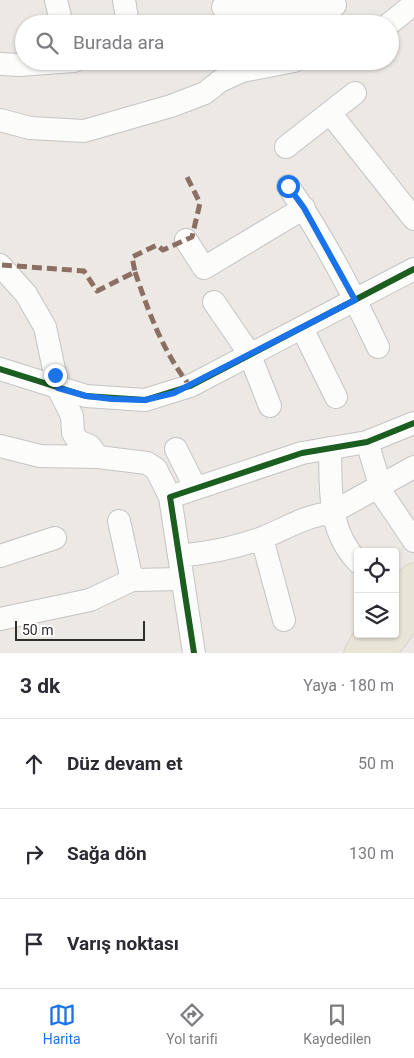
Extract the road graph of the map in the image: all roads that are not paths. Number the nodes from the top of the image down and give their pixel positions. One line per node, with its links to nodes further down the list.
1 (56, 0): 6 (street)
2 (124, 0): 7 (street)
3 (414, 5): 8 (street)
4 (337, 9): 5 (street)
5 (223, 10)
6 (60, 15)
7 (126, 15)
8 (399, 17)
9 (0, 64): 10 (street)
10 (15, 65)
11 (251, 70): 14 (street)
12 (355, 93): 13 (street)
13 (330, 113): 15 (street); 18 (street)
14 (0, 122)
15 (286, 147)
16 (288, 186): 17 (street)
17 (304, 208): 19 (street); 22 (street)
18 (414, 219)
19 (186, 240)
20 (0, 265): 28 (street)
21 (414, 268): 22 (street)
22 (355, 300): 24 (street); 25 (street)
23 (214, 302): 26 (street)
24 (302, 328): 26 (street); 29 (street)
25 (378, 347)
26 (250, 353): 28 (street); 30 (street)
27 (0, 369): 28 (street)
28 (58, 388): 36 (street)
29 (336, 397)
30 (270, 406)
31 (414, 423): 32 (street)
32 (367, 442): 34 (street); 38 (street)
33 (0, 446): 36 (street)
34 (330, 448): 39 (street); 41 (street)
35 (176, 449): 39 (street)
36 (98, 457): 40 (street)
37 (414, 467): 38 (street)
38 (380, 485): 41 (street); 45 (street)
39 (195, 487): 40 (street)
40 (170, 497): 47 (street)
41 (331, 513): 44 (street); 48 (street)
42 (119, 521): 51 (street)
43 (55, 538): 46 (street)
44 (262, 538): 47 (street); 55 (street)
45 (414, 542)
46 (0, 556)
47 (179, 556): 50 (street)
48 (354, 556)
49 (414, 577): 52 (main road)
50 (181, 579): 51 (street); 57 (street)
51 (132, 580): 54 (street)
52 (398, 593)
53 (414, 610): 59 (main road)
54 (0, 619)
55 (284, 620)
56 (367, 638): 58 (main road)
57 (194, 653)
58 (358, 653)
59 (382, 653)

